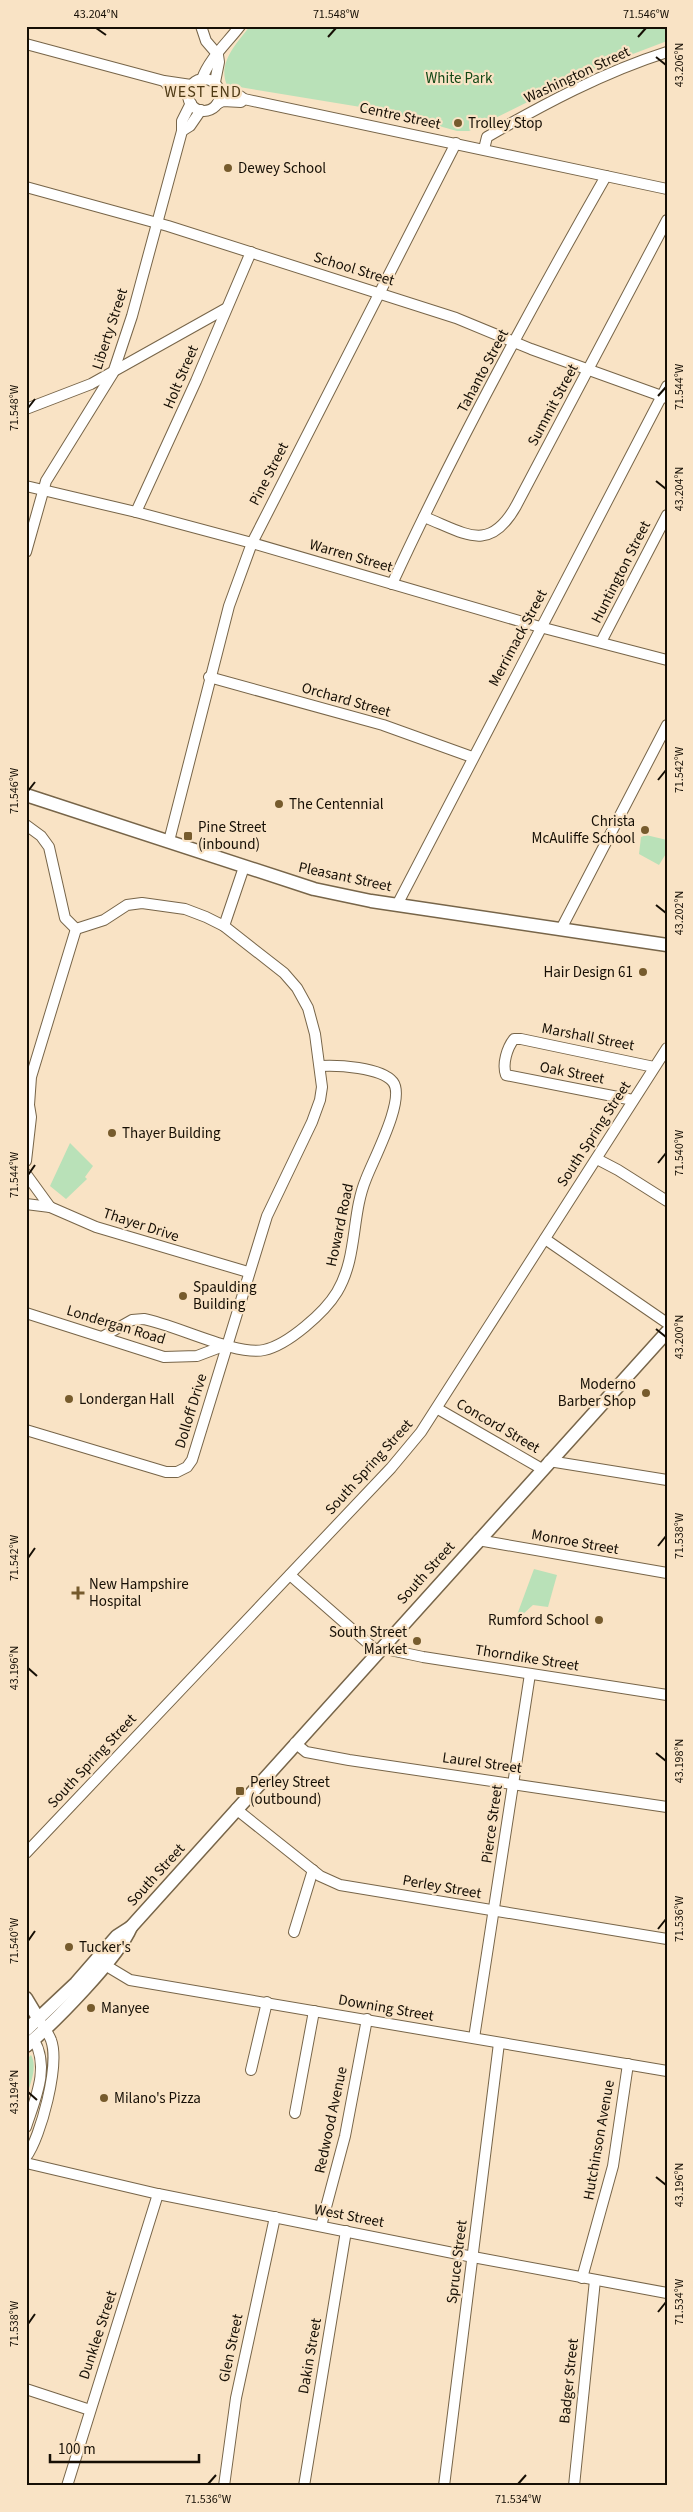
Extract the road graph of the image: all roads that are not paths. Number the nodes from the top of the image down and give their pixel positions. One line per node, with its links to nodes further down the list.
1 (201, 26): 5 (street)
2 (240, 26): 5 (street)
3 (26, 44): 8 (street)
4 (667, 52): 14 (street, Washington Street)
5 (218, 55): 6 (street); 7 (street)
6 (202, 79): 7 (street); 8 (street)
7 (217, 87): 9 (street, Centre Street); 10 (street)
8 (190, 94): 11 (street); 12 (street, Liberty Street)
9 (244, 99): 10 (street, Centre Street); 13 (street, Centre Street)
10 (217, 104): 11 (street)
11 (201, 110): 12 (street, Liberty Street)
12 (182, 131): 19 (street, Liberty Street)
13 (456, 143): 14 (street, Centre Street); 21 (street, Pine Street)
14 (484, 149): 15 (street, Centre Street)
15 (606, 176): 17 (street, Centre Street); 23 (street, Tahanto Street)
16 (26, 186): 19 (street, School Street)
17 (667, 189)
18 (667, 220): 24 (street, Summit Street)
19 (156, 223): 20 (street, School Street); 25 (street, Liberty Street)
20 (250, 252): 21 (street, School Street); 22 (street, Holt Street)
21 (379, 293): 23 (street, School Street); 34 (street, Pine Street)
22 (226, 309): 25 (street); 31 (street, Holt Street)
23 (515, 342): 24 (street, School Street); 33 (street, Tahanto Street)
24 (588, 370): 27 (street, School Street); 33 (street, Summit Street)
25 (113, 373): 28 (street); 30 (street, Liberty Street)
26 (667, 386): 27 (street, Merrimack Street)
27 (664, 397): 37 (street, Merrimack Street)
28 (26, 409)
29 (26, 486): 30 (street, Warren Street)
30 (42, 489): 31 (street, Warren Street); 35 (street, Liberty Street)
31 (136, 512): 34 (street, Warren Street)
32 (667, 515): 38 (street, Huntington Street)
33 (424, 517): 36 (street, Tahanto Street)
34 (252, 543): 36 (street, Warren Street); 40 (street, Pine Street)
35 (26, 552)
36 (392, 584): 37 (street, Warren Street)
37 (540, 627): 38 (street, Warren Street); 42 (street, Merrimack Street)
38 (601, 642): 39 (street, Warren Street)
39 (667, 660)
40 (209, 677): 42 (street, Orchard Street); 45 (street, Pine Street)
41 (667, 725): 50 (street)
42 (472, 757): 47 (street, Merrimack Street)
43 (26, 795): 45 (main road, Pleasant Street)
44 (26, 824): 49 (street)
45 (169, 841): 46 (main road, Pleasant Street)
46 (244, 868): 47 (main road, Pleasant Street); 48 (street)
47 (397, 904): 50 (main road, Pleasant Street)
48 (224, 926): 49 (street, Dolloff Drive); 53 (street, Dolloff Drive)
49 (76, 929): 58 (street)
50 (560, 929): 51 (main road, Pleasant Street)
51 (667, 945)
52 (667, 1048): 54 (street, South Spring Street)
53 (320, 1066): 64 (street, Dolloff Drive); 69 (street, Howard Road)
54 (654, 1068): 55 (street, Marshall Street); 56 (street, South Spring Street)
55 (506, 1075): 56 (street, Oak Street)
56 (634, 1100): 57 (street, South Spring Street)
57 (597, 1159): 60 (street); 63 (street, South Spring Street)
58 (26, 1161)
59 (26, 1174): 62 (street)
60 (667, 1201)
61 (26, 1204): 62 (street, Thayer Drive)
62 (50, 1207): 64 (street, Thayer Drive)
63 (545, 1239): 66 (street); 70 (street, South Spring Street)
64 (248, 1272): 69 (street, Dolloff Drive)
65 (26, 1313): 68 (street, Londergan Road)
66 (667, 1322)
67 (667, 1332): 72 (main road, South Street)
68 (102, 1337): 69 (street, Londergan Road); 69 (street, Howard Road)
69 (226, 1345): 71 (street, Dolloff Drive)
70 (438, 1408): 72 (street, Concord Street); 76 (street, South Spring Street)
71 (26, 1430)
72 (546, 1465): 73 (street, Concord Street); 74 (main road, South Street)
73 (667, 1480)
74 (478, 1540): 75 (street, Monroe Street); 77 (main road, South Street)
75 (667, 1573)
76 (290, 1574): 77 (street, Thorndike Street); 84 (street, South Spring Street)
77 (381, 1648): 78 (street, Thorndike Street); 80 (main road, South Street)
78 (530, 1674): 79 (street, Thorndike Street); 81 (street, Pierce Street)
79 (667, 1695)
80 (295, 1743): 81 (street, Laurel Street); 83 (main road, South Street)
81 (514, 1783): 82 (street, Laurel Street); 86 (street, Pierce Street)
82 (667, 1806)
83 (236, 1809): 85 (street, Perley Street); 87 (main road, South Street)
84 (26, 1853)
85 (313, 1870): 86 (street, Perley Street); 88 (street)
86 (494, 1911): 89 (street, Perley Street); 97 (street, Pierce Street)
87 (131, 1927): 90 (main road, South Street); 95 (main road, South Street)
88 (294, 1932)
89 (667, 1939)
90 (105, 1965): 92 (street, Downing Street); 95 (main road, South Street)
91 (26, 1998): 95 (main road)
92 (266, 2002): 93 (street, Downing Street); 101 (street)
93 (314, 2011): 94 (street, Downing Street); 103 (street)
94 (367, 2019): 97 (street, Downing Street); 109 (street, Redwood Avenue)
95 (41, 2024): 96 (main road, South Street); 98 (main road, South Street); 105 (street)
96 (26, 2029): 98 (main road)
97 (474, 2038): 99 (street, Downing Street)
98 (30, 2043): 104 (street)
99 (500, 2043): 100 (street, Downing Street); 111 (street, Spruce Street)
100 (628, 2064): 102 (street, Downing Street); 112 (street, Hutchinson Avenue)
101 (251, 2070)
102 (667, 2071)
103 (295, 2113)
104 (26, 2127)
105 (26, 2157)
106 (26, 2163): 107 (street, West Street)
107 (158, 2194): 108 (street, West Street); 116 (street, Dunklee Street)
108 (276, 2217): 109 (street, West Street); 118 (street, Glen Street)
109 (321, 2226): 110 (street, West Street)
110 (346, 2231): 111 (street, West Street); 119 (street, Dakin Street)
111 (474, 2257): 112 (street, West Street); 120 (street, Spruce Street)
112 (582, 2278): 113 (street, West Street)
113 (595, 2280): 114 (street, West Street); 121 (street, Badger Street)
114 (667, 2293)
115 (26, 2389): 116 (street)
116 (90, 2410): 117 (street, Dunklee Street)
117 (67, 2486)
118 (224, 2486)
119 (304, 2486)
120 (444, 2486)
121 (574, 2486)

